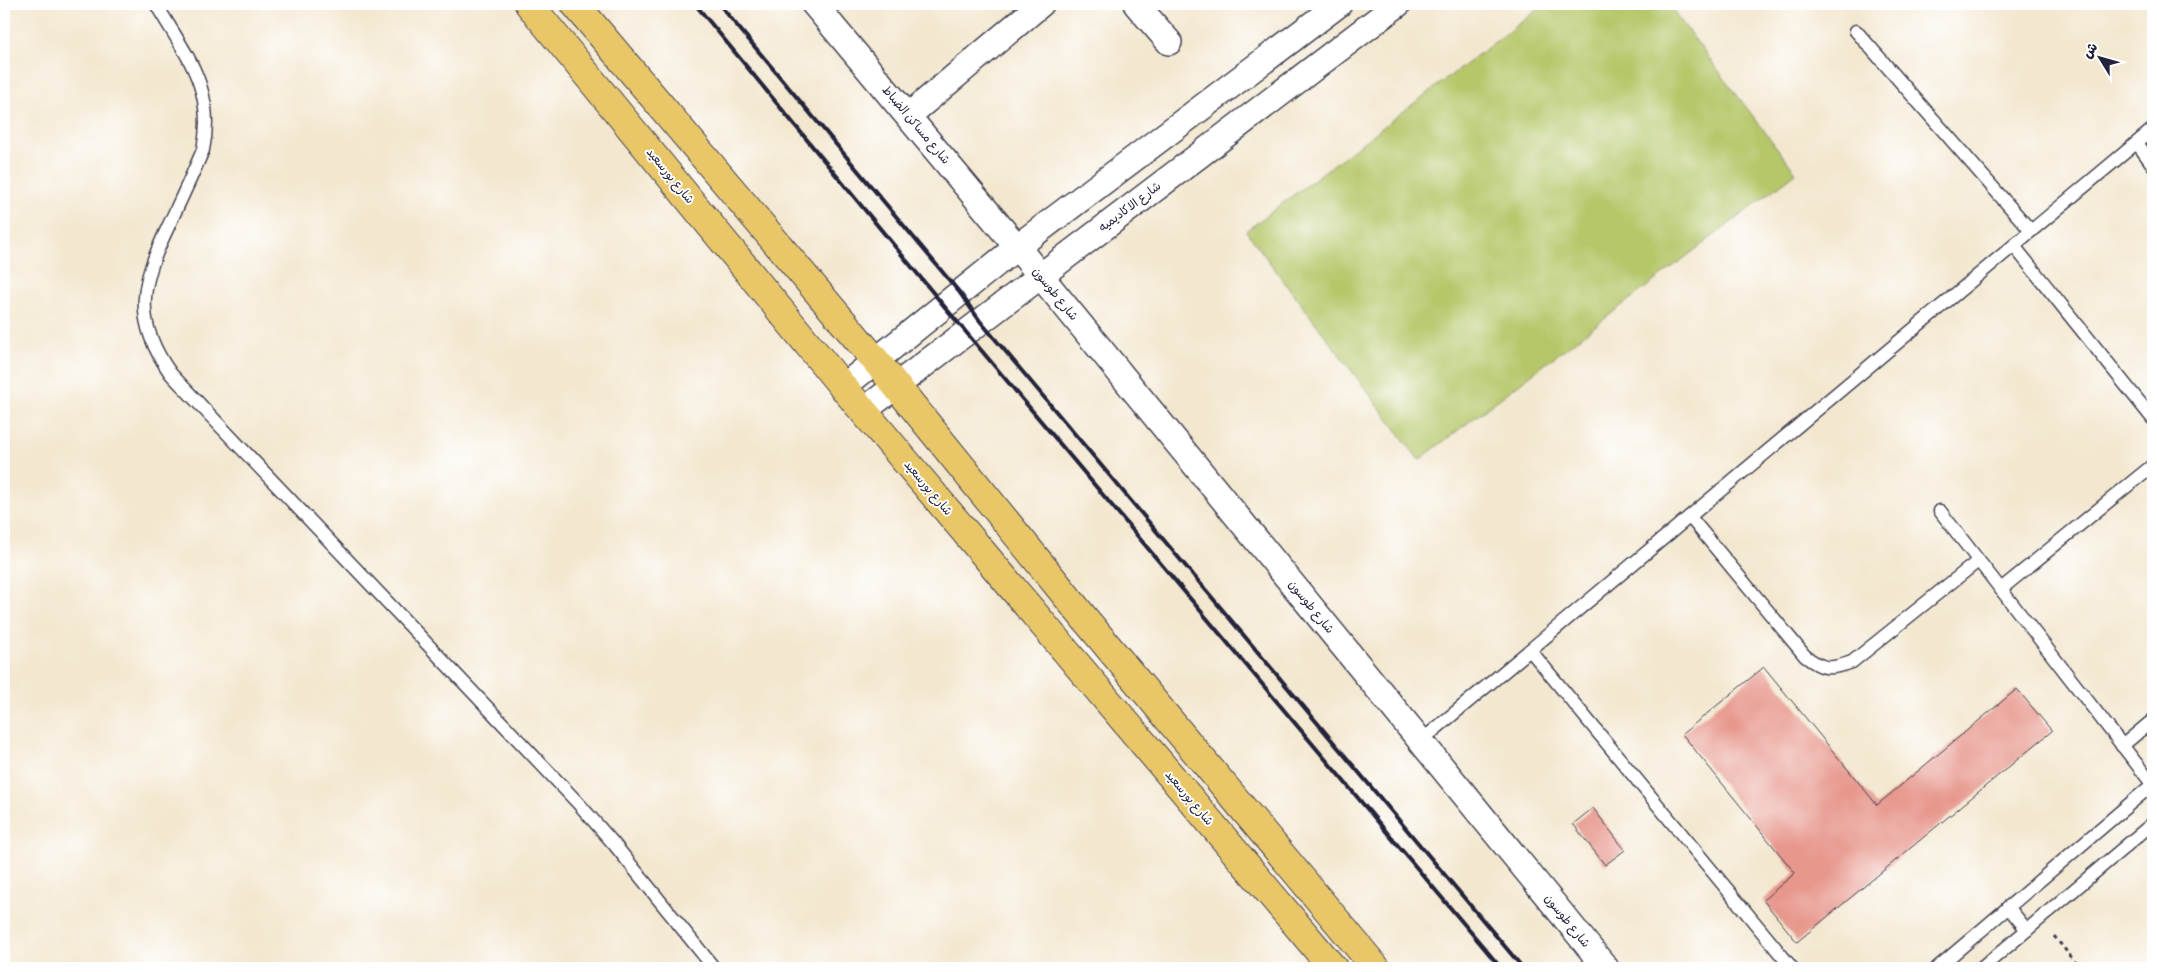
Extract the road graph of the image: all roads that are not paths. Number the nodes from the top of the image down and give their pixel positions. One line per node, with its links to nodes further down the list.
1 (156, 4): 37 (lane)
2 (529, 4): 21 (main road, شارع بورسعيد)
3 (575, 4): 19 (main road)
4 (814, 4): 11 (street, شارع مساكن الضباط)
5 (1041, 4): 11 (street)
6 (1136, 4): 10 (street)
7 (1339, 4): 17 (street)
8 (1398, 4): 18 (street, شارع الاكاديميه)
9 (1856, 31): 15 (lane)
10 (1169, 42)
11 (908, 116): 17 (street, شارع مساكن الضباط)
12 (2153, 129): 13 (lane)
13 (2136, 143): 14 (lane); 15 (lane)
14 (2153, 165)
15 (2031, 231): 16 (lane)
16 (2014, 246): 23 (lane); 26 (lane)
17 (1017, 247): 18 (street, شارع طوسون); 19 (street)
18 (1040, 276): 20 (street, شارع الاكاديميه); 31 (street, شارع طوسون)
19 (876, 361): 20 (main road); 21 (street)
20 (896, 386): 22 (street, شارع الاكاديميه); 39 (main road)
21 (843, 387): 22 (main road, شارع بورسعيد)
22 (863, 410): 38 (main road, شارع بورسعيد)
23 (2153, 420)
24 (2153, 465): 28 (lane)
25 (1940, 511): 27 (lane)
26 (1690, 517): 27 (lane); 29 (lane)
27 (1978, 561): 28 (lane)
28 (2001, 589): 32 (lane)
29 (1530, 650): 31 (lane); 41 (lane)
30 (2153, 720): 32 (lane)
31 (1421, 741): 40 (street, شارع طوسون)
32 (2122, 746): 33 (lane)
33 (2153, 785): 35 (lane)
34 (2153, 823): 36 (lane)
35 (2008, 907): 36 (lane); 42 (lane)
36 (2027, 930): 43 (lane)
37 (714, 968)
38 (1333, 968)
39 (1376, 968)
40 (1606, 968)
41 (1792, 968)
42 (1937, 968)
43 (1982, 968)

